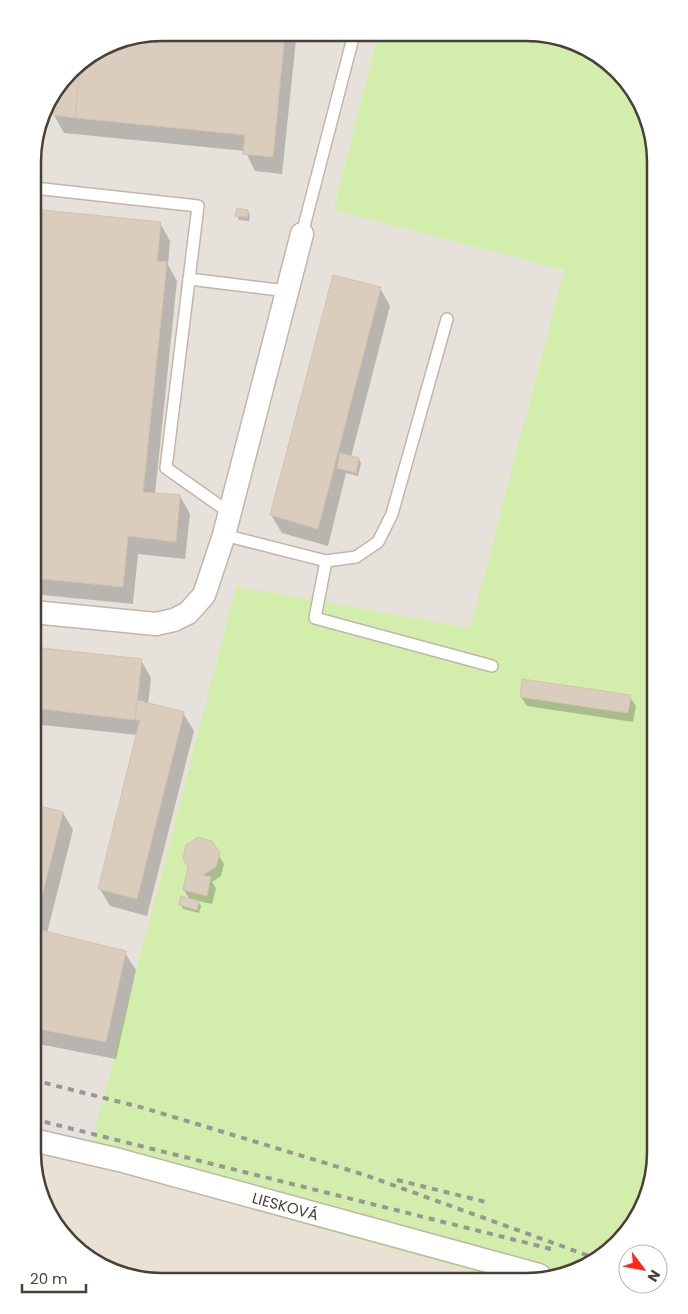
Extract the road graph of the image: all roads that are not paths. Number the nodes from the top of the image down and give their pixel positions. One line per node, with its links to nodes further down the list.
1 (352, 41): 3 (lane)
2 (41, 189): 4 (lane)
3 (302, 234): 5 (street)
4 (189, 279): 5 (lane); 7 (lane)
5 (287, 291): 7 (street)
6 (447, 319): 9 (lane)
7 (230, 513): 8 (street)
8 (224, 535): 9 (lane); 10 (street)
9 (326, 561): 11 (lane)
10 (41, 613)
11 (492, 666)
12 (41, 1142): 13 (street, LIESKOVÁ)
13 (531, 1273)

